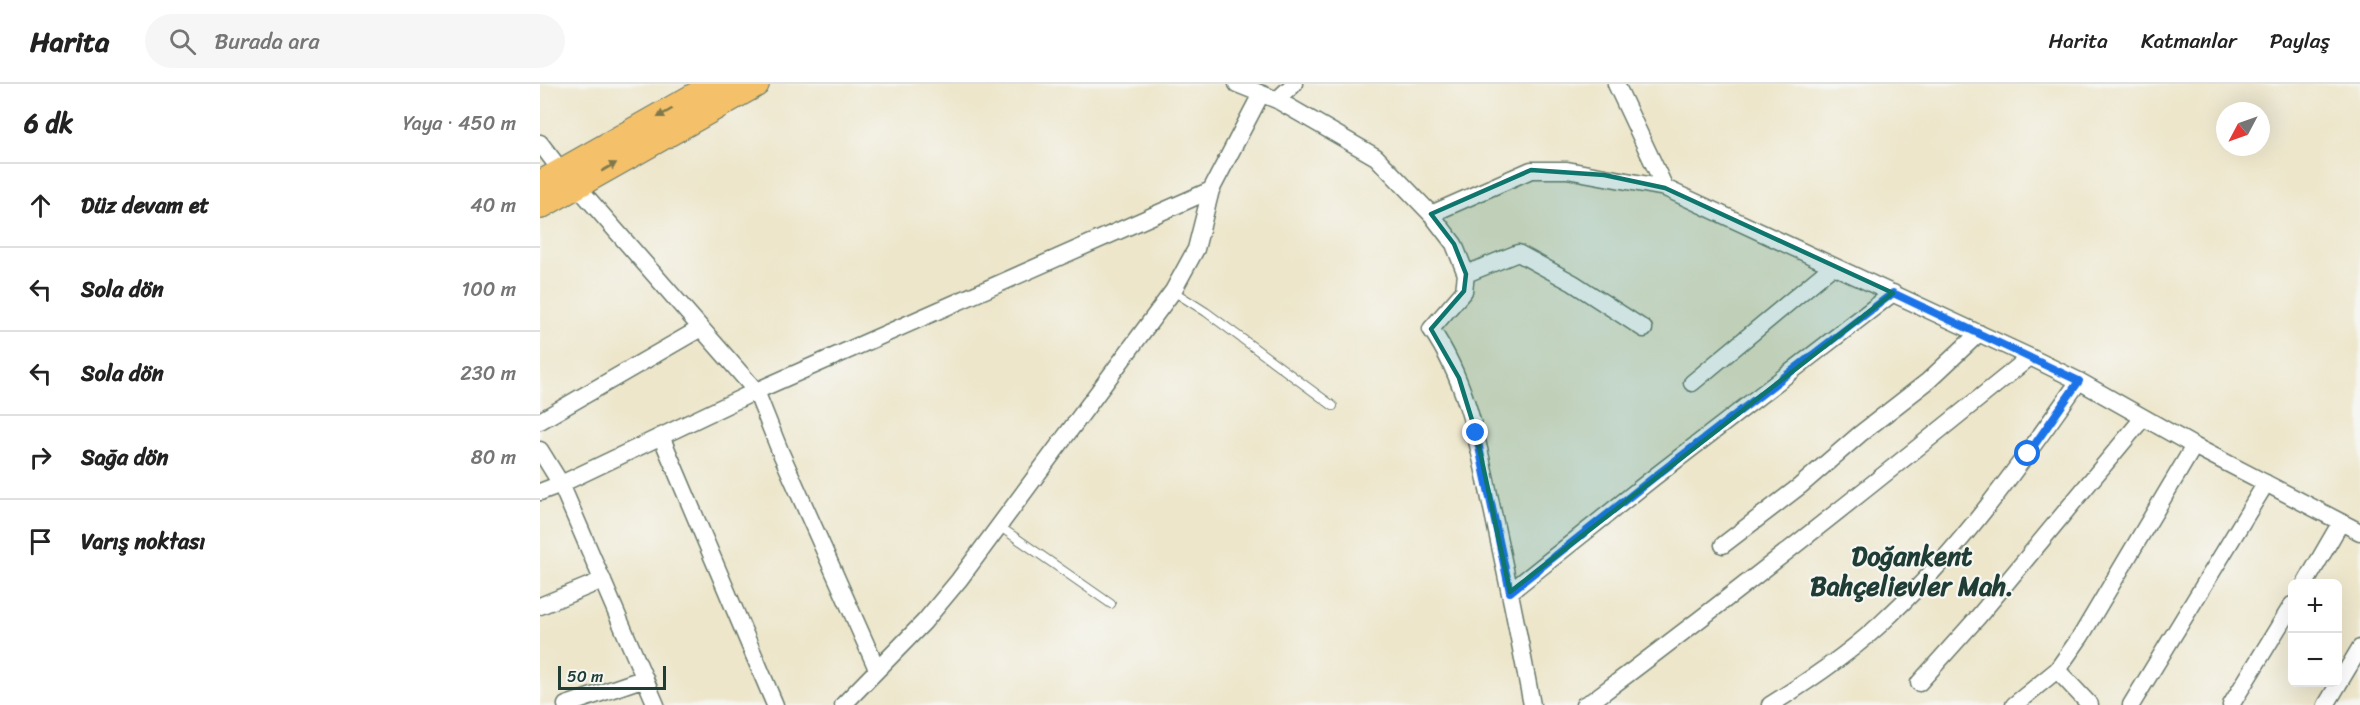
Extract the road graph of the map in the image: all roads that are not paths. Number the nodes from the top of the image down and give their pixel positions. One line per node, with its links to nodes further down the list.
1 (716, 84): 8 (main road, one-way to 8)
2 (756, 84): 8 (main road, one-way to 2)
3 (1237, 84): 6 (street)
4 (1294, 84): 6 (street)
5 (1616, 84): 9 (street)
6 (1269, 97): 10 (street); 12 (street)
7 (540, 143): 8 (street)
8 (559, 181): 11 (main road); 17 (street)
9 (1665, 188): 12 (street); 13 (street)
10 (1211, 190): 15 (street); 23 (street)
11 (540, 206)
12 (1431, 214): 14 (street)
13 (1833, 266): 16 (street); 22 (street)
14 (1466, 274): 18 (street); 39 (street)
15 (1173, 291): 24 (lane); 34 (street)
16 (1893, 293): 19 (street); 39 (street)
17 (701, 328): 23 (street); 26 (street)
18 (1644, 329)
19 (1979, 333): 20 (street); 36 (street)
20 (2030, 357): 21 (street); 53 (street)
21 (2079, 381): 25 (street); 54 (street)
22 (1692, 383)
23 (756, 391): 27 (street); 44 (street)
24 (1333, 406)
25 (2143, 418): 28 (street); 47 (street)
26 (540, 421)
27 (661, 436): 31 (street); 50 (street)
28 (2194, 446): 30 (street); 45 (street)
29 (540, 450): 31 (street)
30 (2266, 483): 33 (street); 57 (street)
31 (561, 484): 32 (street); 38 (street)
32 (540, 492)
33 (2341, 522): 35 (street); 37 (street)
34 (999, 526): 40 (lane); 44 (street)
35 (2360, 532)
36 (1723, 545)
37 (2308, 579)
38 (603, 580): 41 (street); 46 (street)
39 (1510, 592): 52 (street)
40 (1111, 604)
41 (540, 606)
42 (2288, 612): 58 (street)
43 (2360, 648): 59 (street)
44 (877, 669): 51 (street)
45 (2057, 670): 55 (street); 56 (street)
46 (645, 678): 48 (street); 49 (street)
47 (1919, 683)
48 (566, 705)
49 (656, 705)
50 (775, 705)
51 (843, 705)
52 (1532, 705)
53 (1584, 705)
54 (1770, 705)
55 (2014, 705)
56 (2090, 705)
57 (2131, 705)
58 (2231, 705)
59 (2326, 705)

